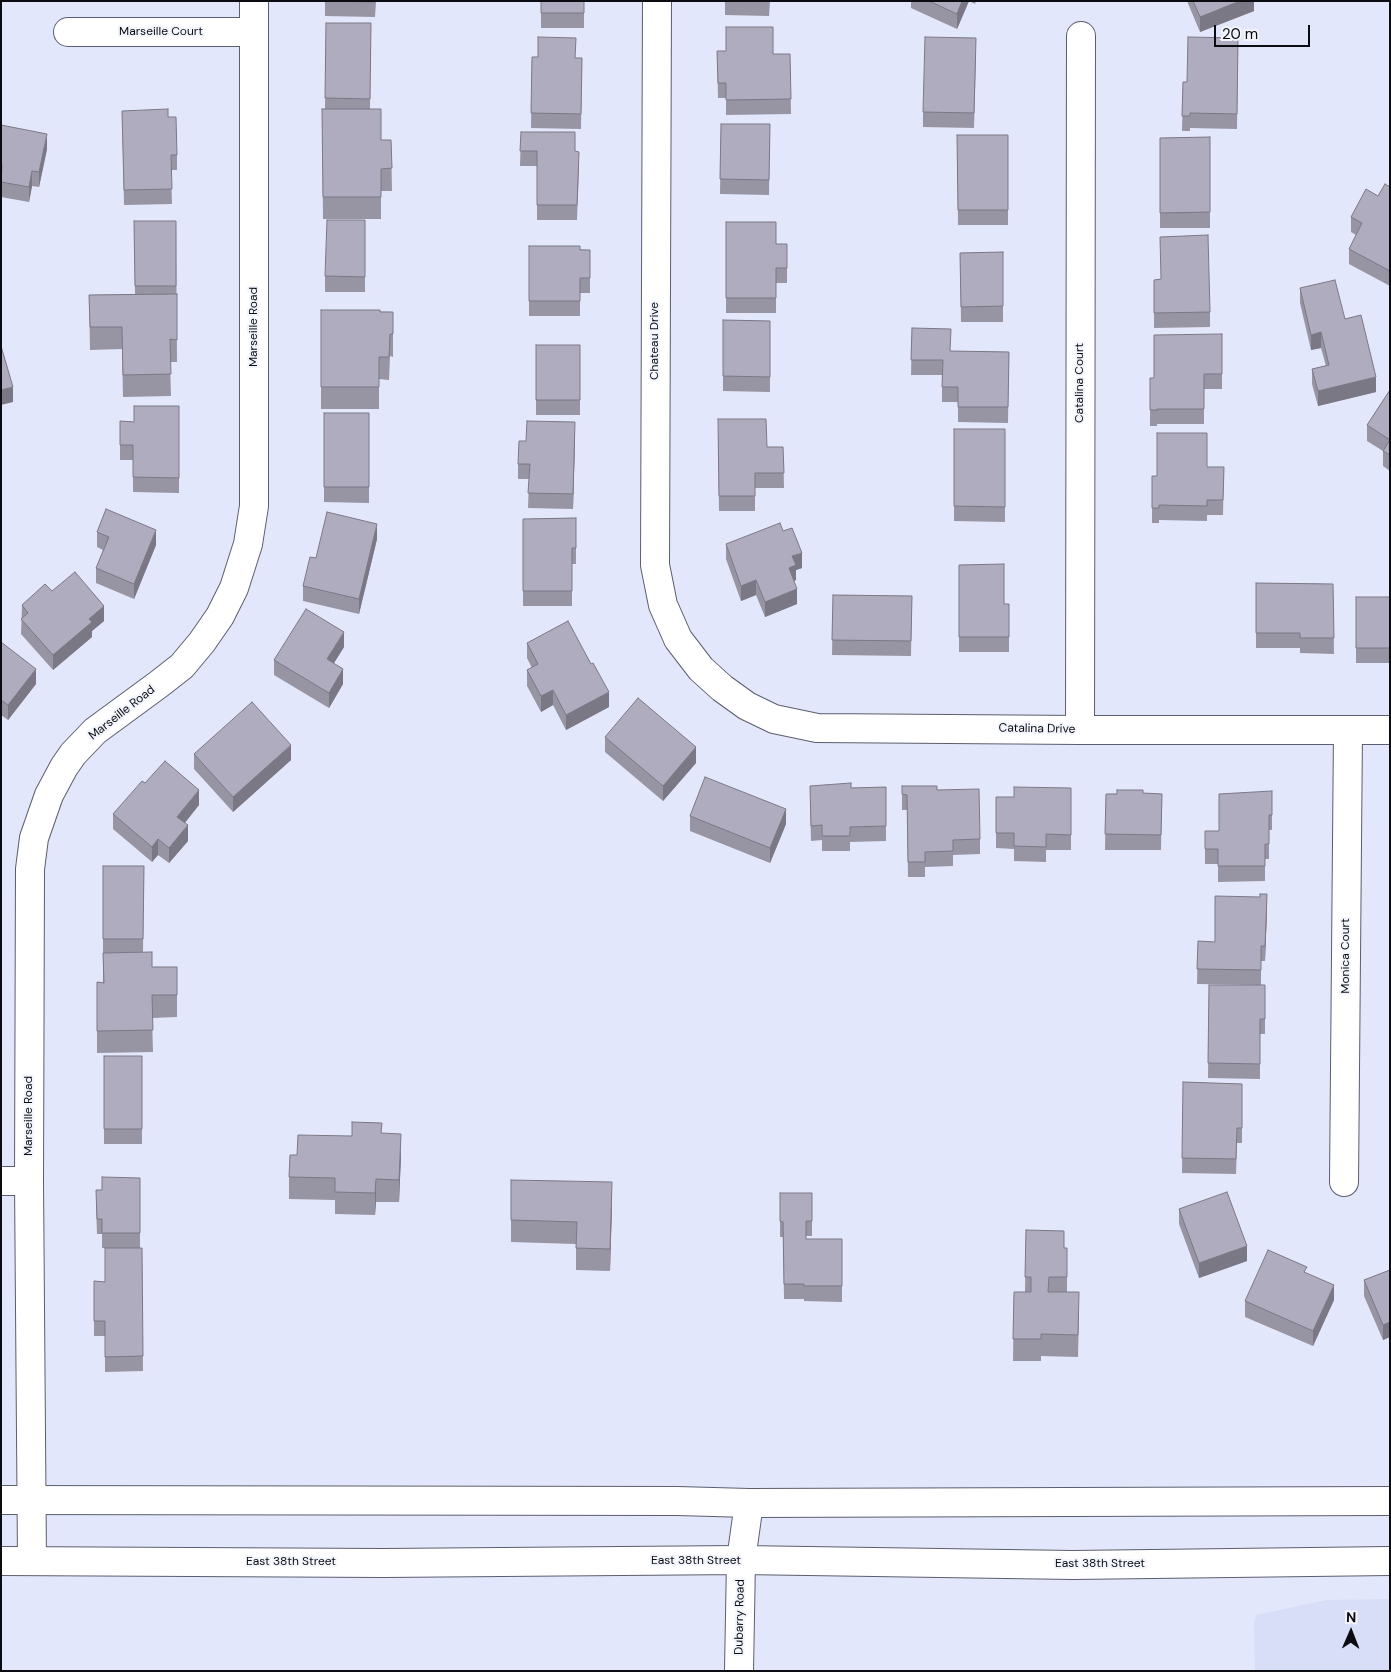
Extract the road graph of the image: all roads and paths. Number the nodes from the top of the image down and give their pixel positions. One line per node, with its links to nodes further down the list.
1 (254, 1): 4 (street, Marseille Road)
2 (657, 1): 6 (street, Chateau Drive)
3 (68, 32): 4 (street, Marseille Court)
4 (254, 32): 11 (street, Marseille Road)
5 (1081, 36): 7 (street, Catalina Court)
6 (701, 669): 7 (street, Catalina Drive)
7 (1080, 730): 8 (street, Catalina Drive)
8 (1348, 730): 9 (street, Catalina Drive); 12 (street, Monica Court)
9 (1390, 730)
10 (1, 1181): 11 (street)
11 (29, 1181): 14 (street, Marseille Road)
12 (1344, 1182)
13 (1, 1500): 14 (street)
14 (32, 1500): 16 (street); 19 (street, Marseille Road)
15 (1390, 1501): 16 (street)
16 (749, 1503): 17 (street, Dubarry Road)
17 (741, 1560): 19 (street, East 38th Street); 20 (street, East 38th Street); 21 (street, Dubarry Road)
18 (1, 1561): 19 (street, East 38th Street)
19 (32, 1561)
20 (1390, 1561)
21 (739, 1671)

